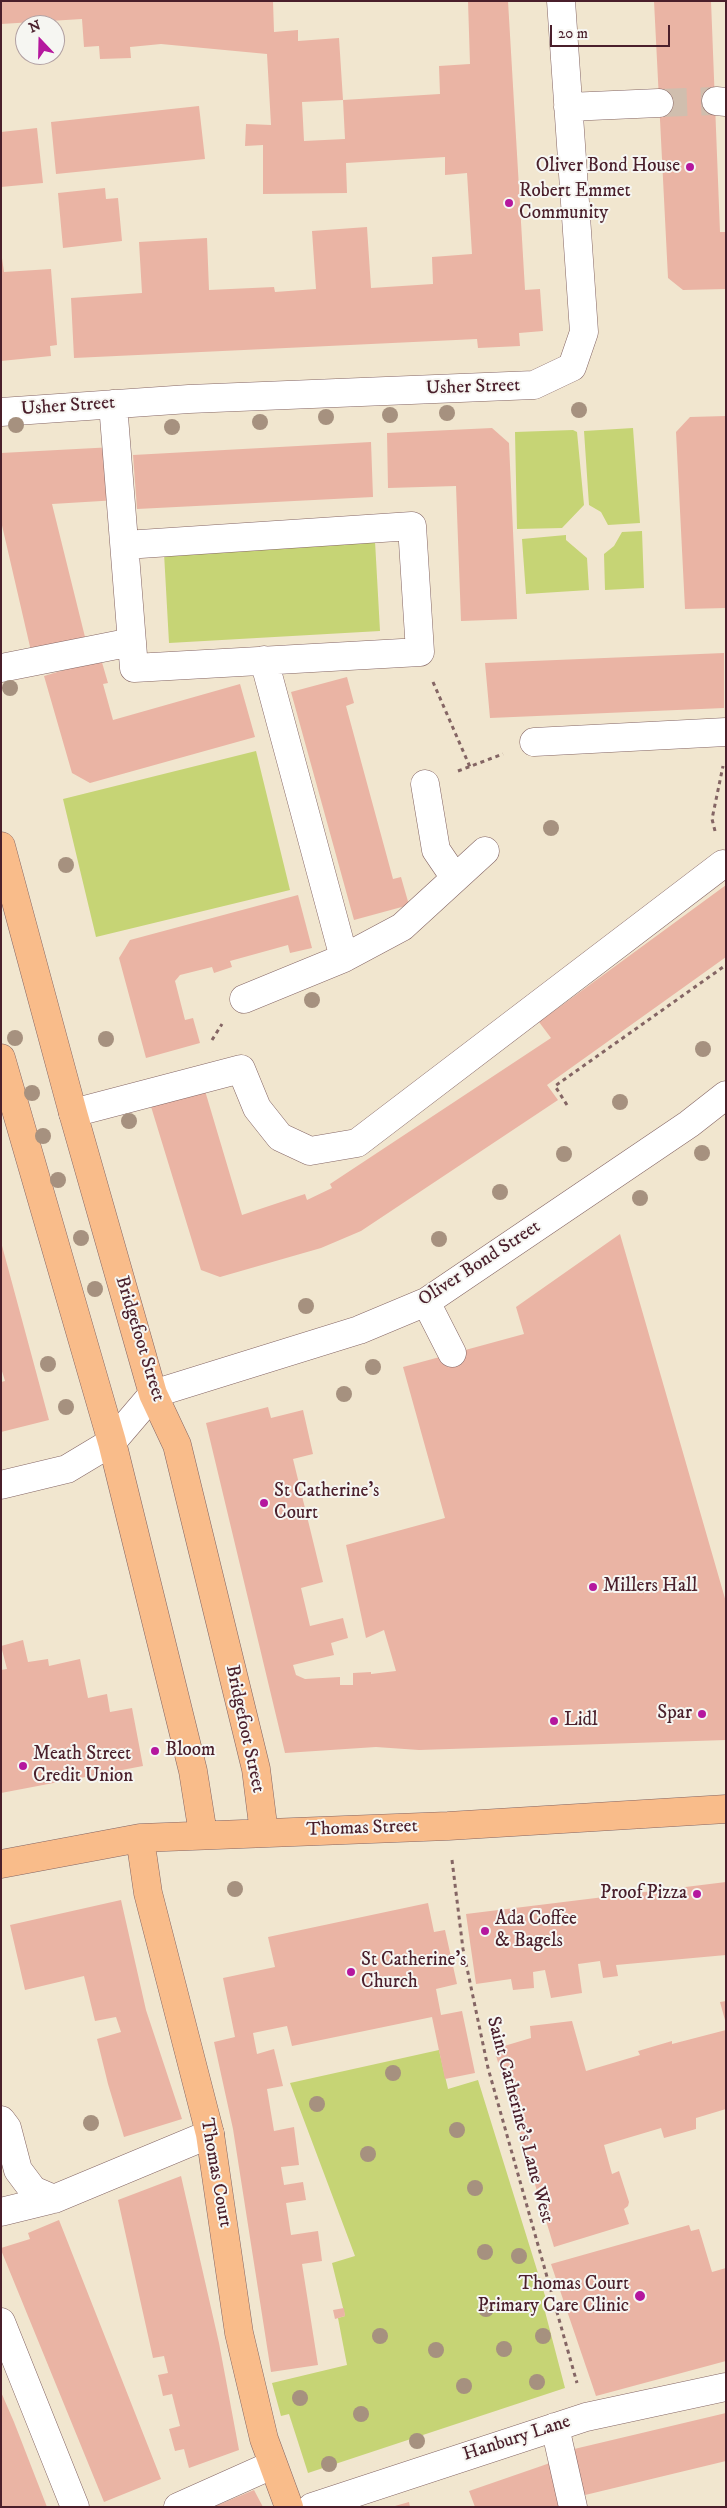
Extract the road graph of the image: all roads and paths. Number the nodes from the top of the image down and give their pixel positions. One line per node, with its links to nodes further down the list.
1 (561, 1): 3 (street, Usher Street)
2 (659, 103): 3 (street)
3 (568, 107): 4 (street, Usher Street)
4 (113, 404): 5 (street, Usher Street); 6 (street)
5 (1, 412)
6 (125, 544): 7 (street); 8 (street)
7 (132, 642): 9 (street); 10 (street)
8 (420, 652): 9 (street); 14 (path)
9 (264, 660): 20 (street)
10 (1, 668)
11 (726, 732): 12 (street)
12 (534, 742): 14 (path)
13 (724, 762): 18 (path)
14 (470, 767): 15 (path)
15 (425, 784): 19 (street)
16 (1, 846): 26 (main road, Bridgefoot Street)
17 (485, 851): 19 (street)
18 (724, 864): 26 (street)
19 (455, 878): 20 (street)
20 (344, 958): 22 (street)
21 (726, 966): 25 (path)
22 (244, 999)
23 (1, 1058): 30 (main road)
24 (726, 1095): 27 (street, Oliver Bond Street)
25 (567, 1105)
26 (73, 1113): 29 (main road, Bridgefoot Street)
27 (426, 1302): 28 (street); 29 (street, Oliver Bond Street)
28 (452, 1353)
29 (153, 1394): 30 (street); 34 (main road, Bridgefoot Street)
30 (112, 1442): 31 (street); 35 (main road)
31 (1, 1485)
32 (726, 1809): 33 (main road, Thomas Street)
33 (448, 1826): 34 (main road, Thomas Street); 44 (path, Saint Catherine's Lane West)
34 (264, 1833): 35 (main road, Thomas Street)
35 (203, 1834): 36 (main road, Thomas Street)
36 (140, 1838): 37 (main road, Thomas Street); 39 (main road, Thomas Court)
37 (1, 1864)
38 (1, 2120): 40 (street)
39 (210, 2134): 40 (street); 46 (main road, Thomas Court)
40 (54, 2199): 41 (street)
41 (1, 2212)
42 (1, 2322): 47 (street)
43 (726, 2387): 44 (street, Hanbury Lane)
44 (586, 2417): 45 (street, Hanbury Lane)
45 (555, 2427): 50 (street, Hanbury Lane); 51 (street)
46 (272, 2466): 48 (street); 49 (main road, Thomas Court)
47 (75, 2507)
48 (178, 2507)
49 (289, 2507)
50 (312, 2507)
51 (574, 2507)

